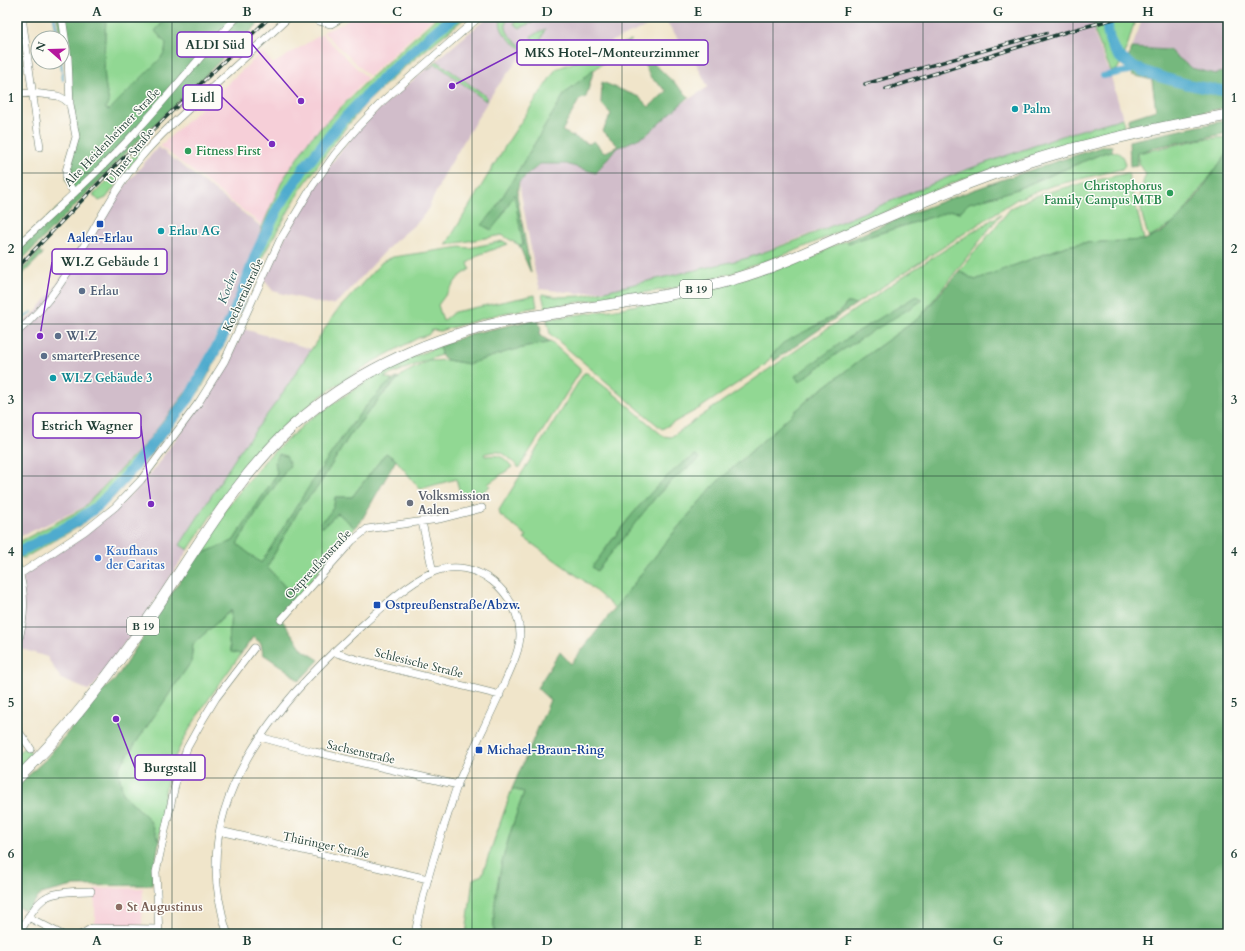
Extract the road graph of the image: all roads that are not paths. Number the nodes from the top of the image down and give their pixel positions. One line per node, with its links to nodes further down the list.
1 (22, 17): 8 (street)
2 (62, 17): 10 (street)
3 (237, 17): 13 (street, Alte Heidenheimer Straße)
4 (289, 17): 15 (street, Ulmer Straße)
5 (313, 17): 6 (street)
6 (343, 17)
7 (479, 17): 20 (street, Kochertalstraße)
8 (33, 93): 9 (street); 10 (street); 12 (street)
9 (17, 94)
10 (70, 104): 13 (street)
11 (1228, 115): 30 (highway, B 19)
12 (40, 147)
13 (74, 193): 14 (street, Alte Heidenheimer Straße)
14 (17, 246)
15 (17, 332)
16 (482, 508): 17 (street, Ostpreußenstraße)
17 (422, 522): 19 (street); 22 (street, Ostpreußenstraße)
18 (17, 565): 20 (street)
19 (433, 572): 25 (street); 26 (street)
20 (20, 574): 21 (street)
21 (20, 593): 23 (street)
22 (281, 620)
23 (17, 646)
24 (254, 648): 36 (street)
25 (333, 652): 26 (street, Schlesische Straße); 28 (street)
26 (500, 695): 31 (street)
27 (17, 729): 29 (street)
28 (260, 737): 31 (street, Sachsenstraße); 32 (street)
29 (31, 749)
30 (18, 779)
31 (458, 785): 33 (street)
32 (220, 831): 33 (street, Thüringer Straße); 40 (street)
33 (428, 879): 41 (street)
34 (91, 891): 35 (street)
35 (28, 917): 37 (street); 38 (street)
36 (158, 931): 39 (street)
37 (19, 934)
38 (61, 934)
39 (82, 934)
40 (228, 934)
41 (415, 934)

